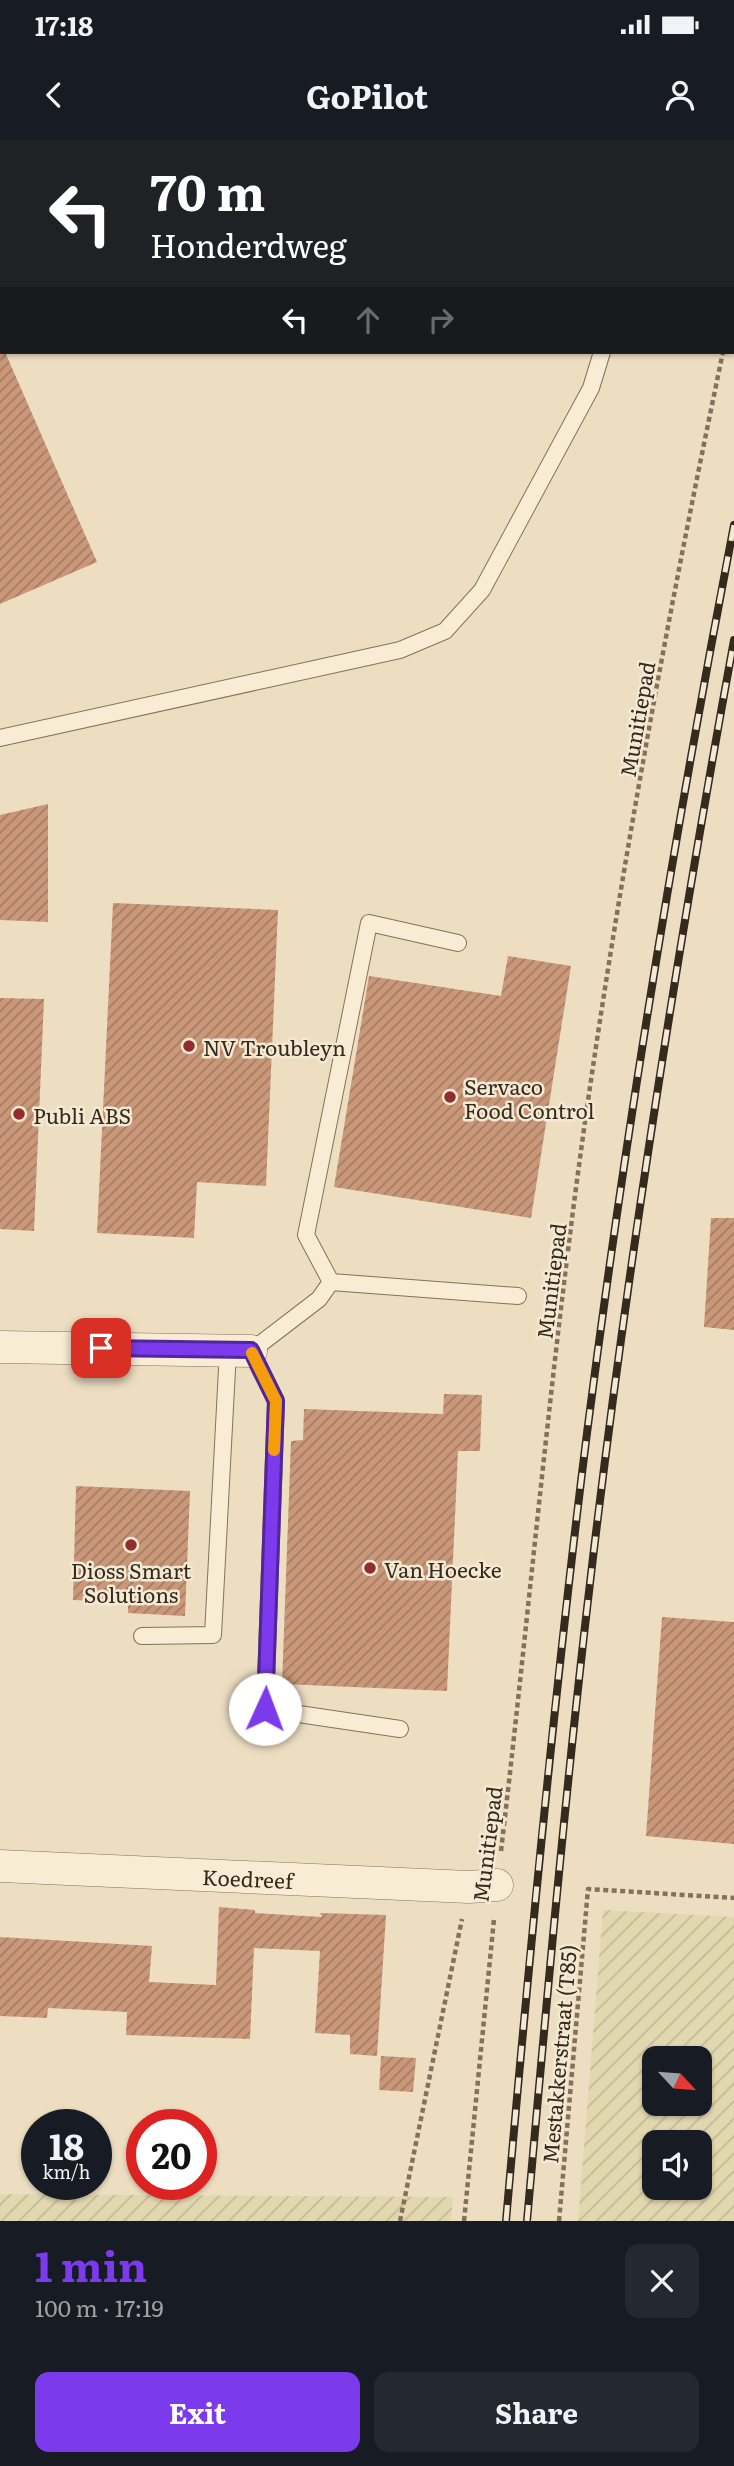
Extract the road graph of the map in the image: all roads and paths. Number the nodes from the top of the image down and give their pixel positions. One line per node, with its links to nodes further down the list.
1 (601, 354): 3 (lane)
2 (723, 354): 12 (path, Munitiepad)
3 (0, 738)
4 (458, 943): 5 (lane)
5 (331, 1282): 6 (lane); 8 (lane)
6 (518, 1296)
7 (0, 1347): 8 (street)
8 (240, 1350): 9 (lane); 10 (lane)
9 (142, 1636)
10 (400, 1729)
11 (0, 1866): 12 (street, Koedreef)
12 (483, 1886): 14 (path); 15 (path, Munitiepad)
13 (734, 1898): 16 (path, Mestakkerstraat (T85))
14 (400, 2221)
15 (464, 2221)
16 (559, 2221)

